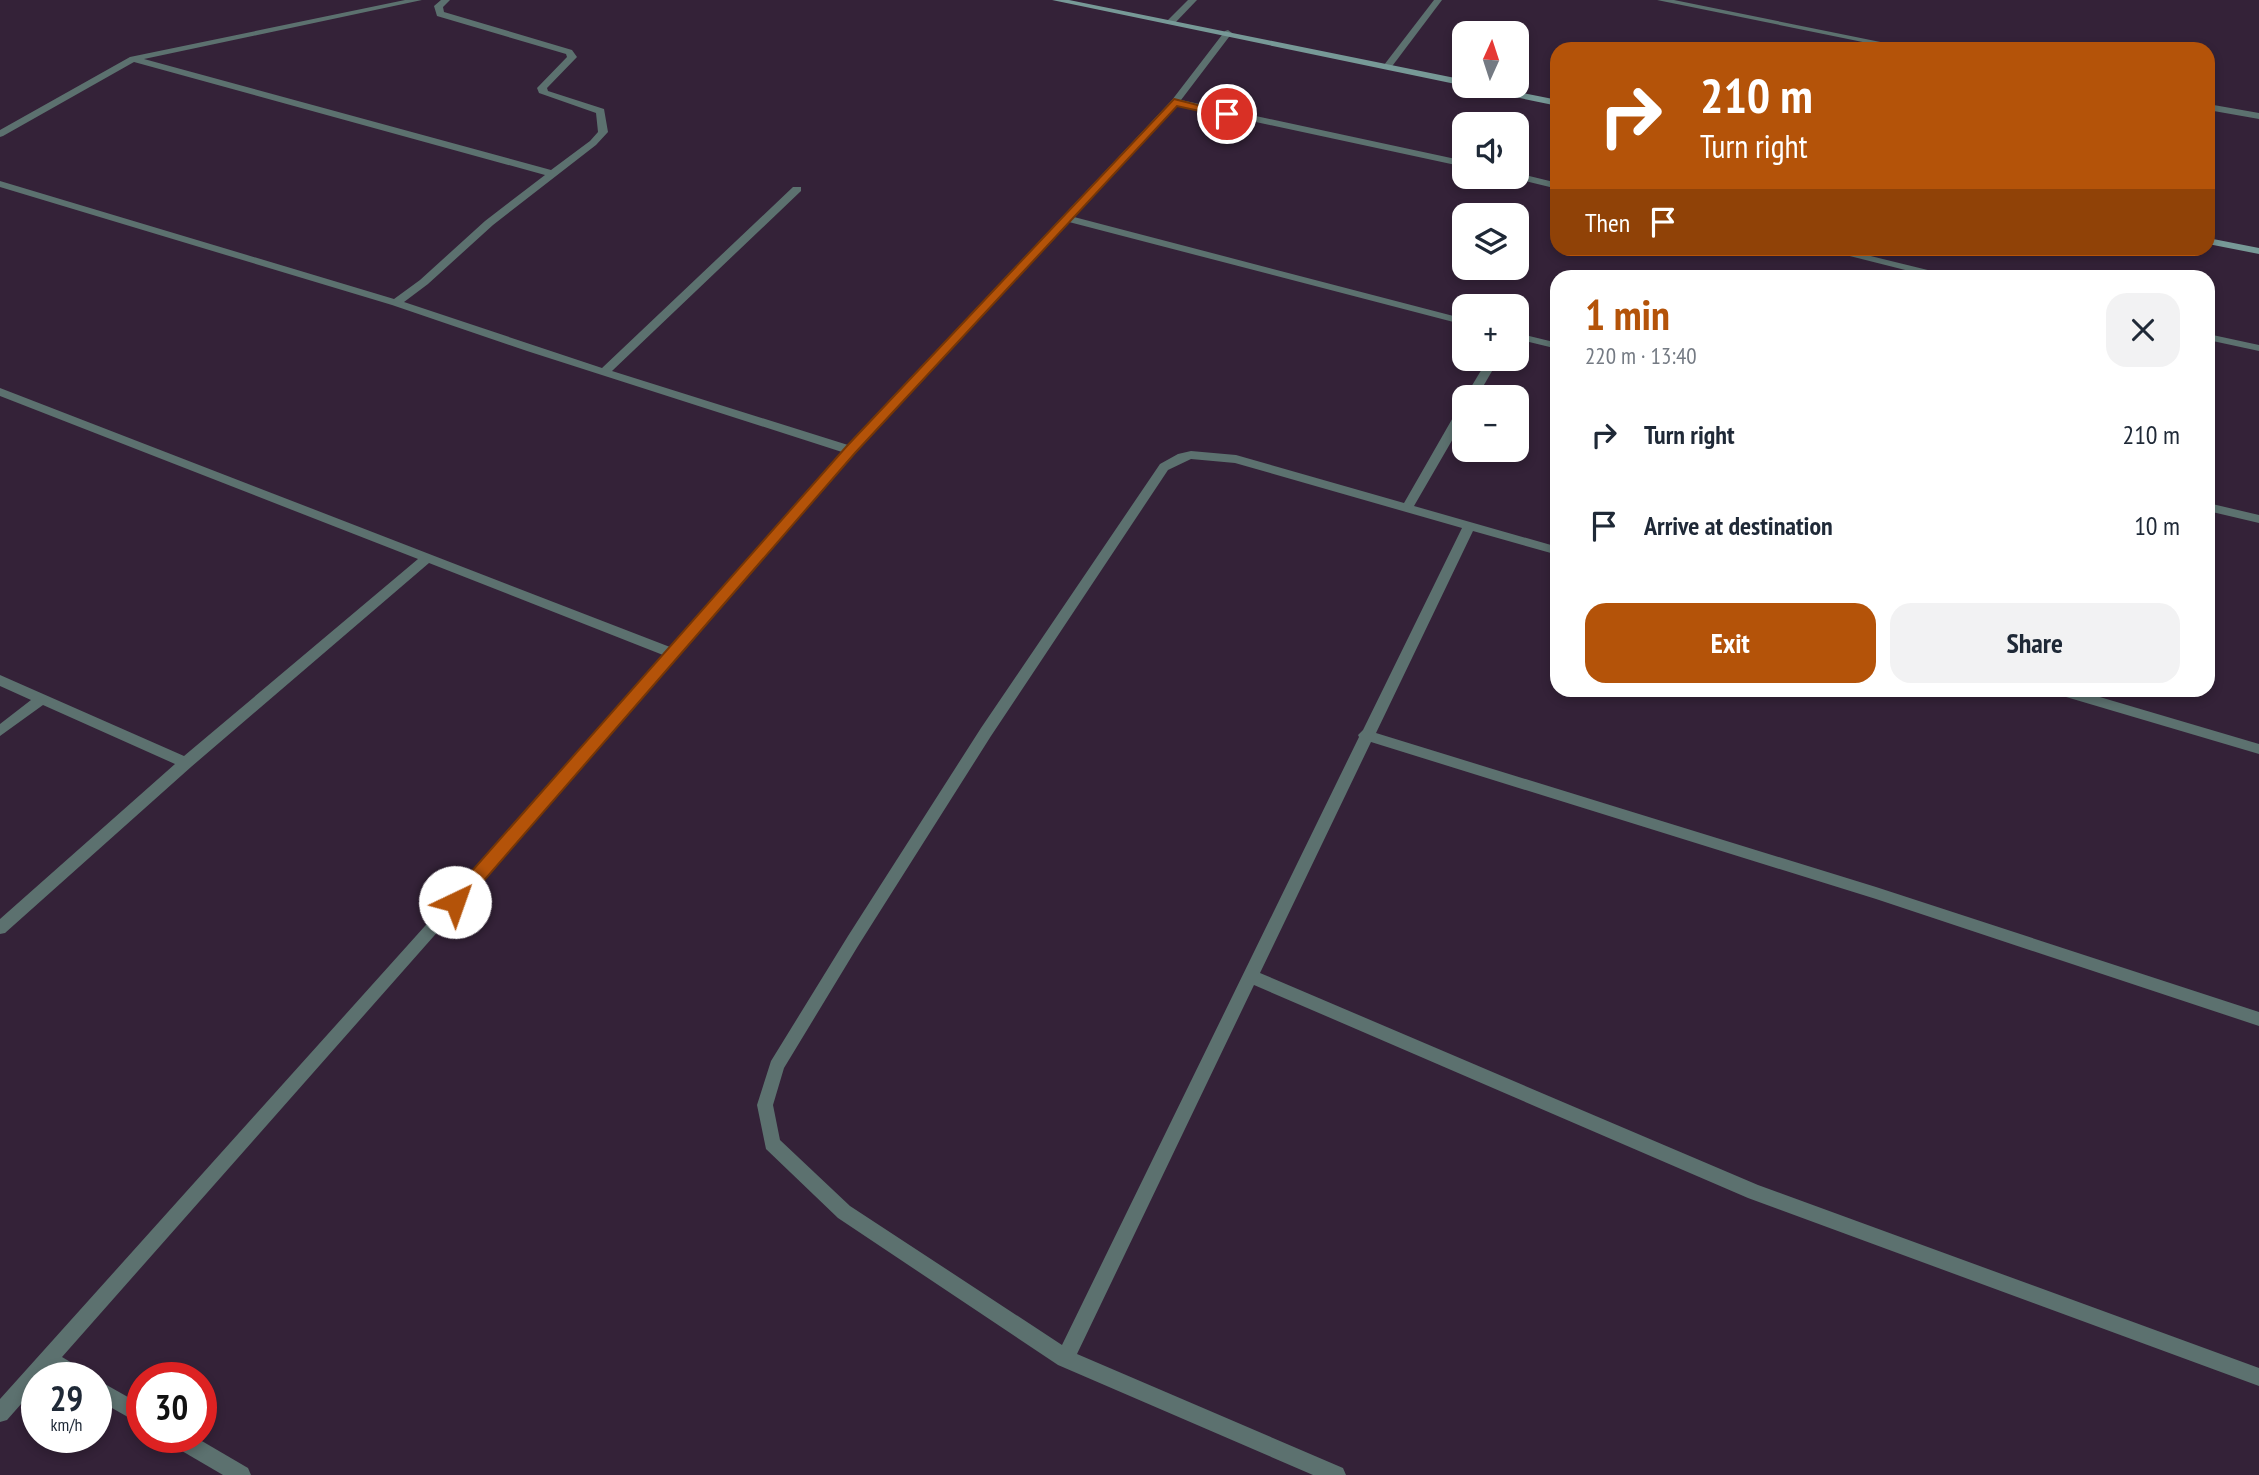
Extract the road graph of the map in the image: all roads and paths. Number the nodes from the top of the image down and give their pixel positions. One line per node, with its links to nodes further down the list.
1 (418, 0): 10 (street)
2 (446, 0): 20 (street)
3 (1056, 0): 7 (street)
4 (1193, 0): 7 (street)
5 (1438, 0): 11 (street)
6 (1661, 0): 9 (street)
7 (1171, 22): 8 (street)
8 (1228, 33): 11 (street); 15 (street)
9 (1875, 42)
10 (133, 59): 18 (street); 20 (street)
11 (1387, 67): 12 (street)
12 (1452, 80)
13 (1530, 97): 14 (street)
14 (1550, 101)
15 (1174, 102): 19 (street); 25 (street)
16 (2215, 108): 17 (street)
17 (2259, 116)
18 (0, 134)
19 (1452, 161)
20 (553, 174): 30 (street)
21 (1529, 179): 23 (street)
22 (0, 184): 30 (street)
23 (1550, 184)
24 (797, 189): 36 (street)
25 (1067, 218): 31 (street); 39 (street)
26 (2215, 242): 27 (street)
27 (2259, 251)
28 (1856, 256): 29 (street)
29 (1915, 270)
30 (396, 303): 36 (street)
31 (1452, 319)
32 (1529, 339): 34 (street)
33 (2215, 339): 35 (street)
34 (1550, 344)
35 (2259, 348)
36 (604, 372): 39 (street)
37 (0, 392): 45 (street)
38 (1452, 430): 40 (street)
39 (850, 450): 46 (street)
40 (1407, 508): 43 (street); 57 (street)
41 (2215, 509): 42 (street)
42 (2259, 519)
43 (1469, 526): 44 (street); 51 (street)
44 (1550, 549)
45 (427, 558): 46 (street); 53 (street)
46 (672, 653): 58 (street)
47 (0, 680): 49 (street)
48 (2084, 697): 52 (street)
49 (42, 699): 50 (street); 53 (street)
50 (0, 732)
51 (1365, 735): 55 (street); 56 (street)
52 (2259, 749)
53 (186, 763): 54 (street)
54 (0, 928)
55 (1252, 977): 57 (street); 60 (street)
56 (2259, 1019)
57 (1065, 1358): 64 (street)
58 (48, 1359): 59 (street); 61 (street)
59 (53, 1362)
60 (2259, 1377)
61 (0, 1413)
62 (204, 1453): 63 (street)
63 (241, 1475)
64 (1336, 1475)

